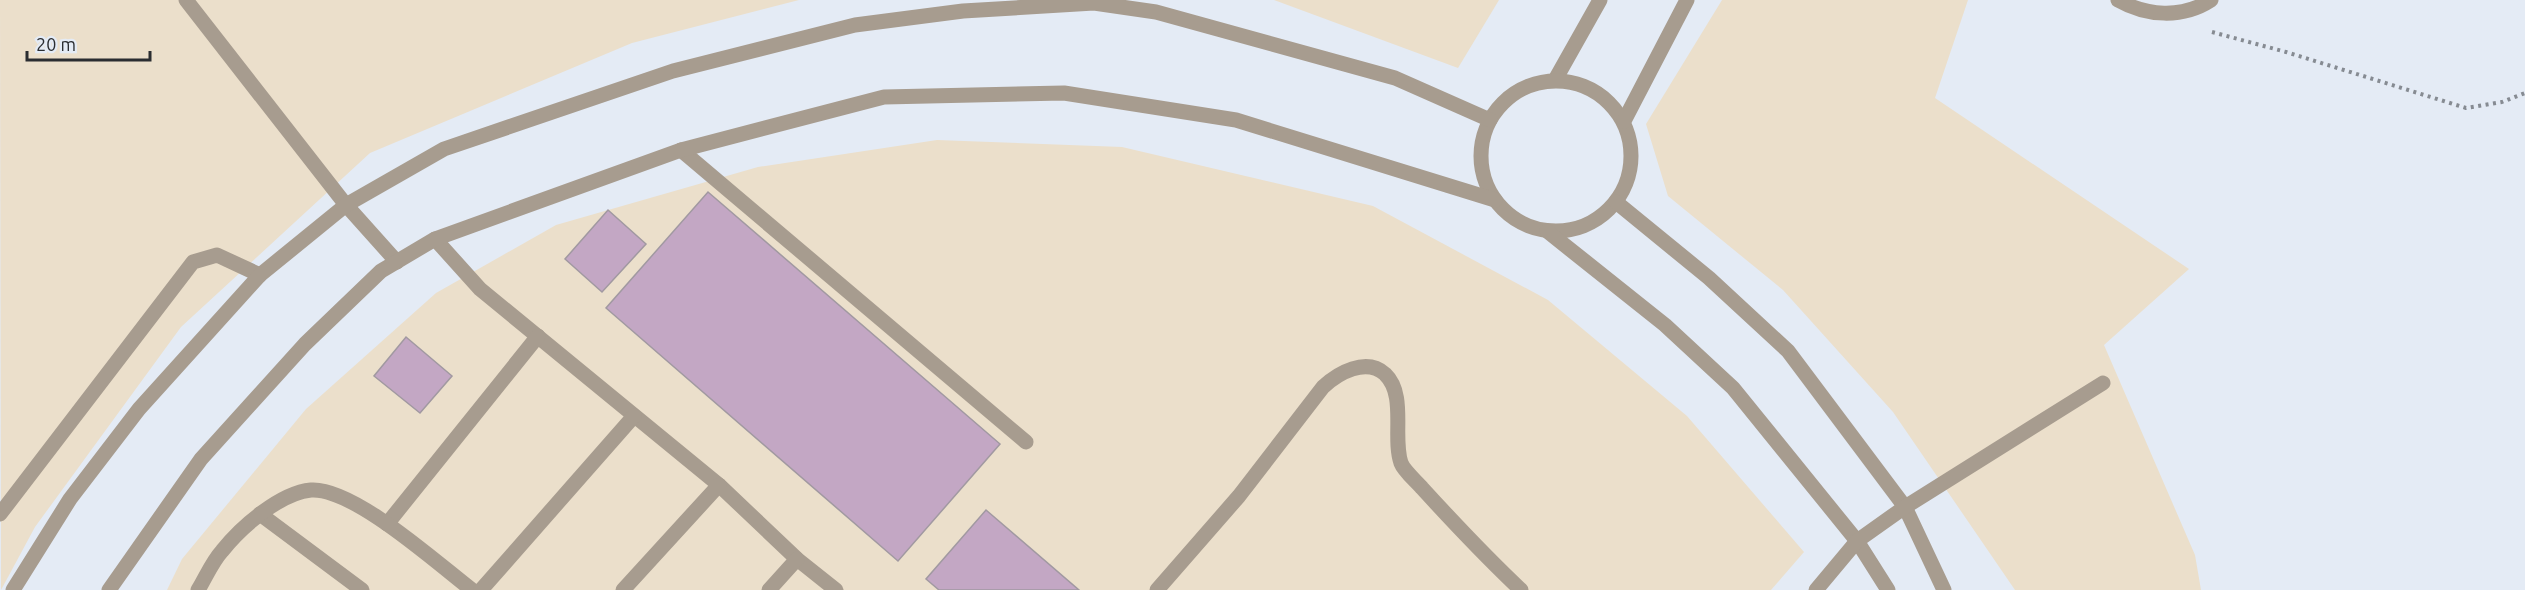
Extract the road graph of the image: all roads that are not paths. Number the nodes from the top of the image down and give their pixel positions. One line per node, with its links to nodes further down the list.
1 (186, 0): 14 (street)
2 (1600, 0): 8 (street)
3 (1687, 0): 10 (street)
4 (2118, 0): 5 (street)
5 (2211, 0)
6 (1094, 2): 7 (street); 14 (street)
7 (1157, 6): 9 (street)
8 (1555, 80): 9 (street); 10 (street)
9 (1490, 120): 12 (street)
10 (1624, 121): 13 (street)
11 (681, 150): 12 (street); 16 (street); 22 (street)
12 (1495, 200): 15 (street)
13 (1616, 202): 15 (street); 24 (street)
14 (346, 205): 17 (street); 18 (street)
15 (1546, 231): 28 (street)
16 (435, 239): 17 (street); 19 (street)
17 (397, 262): 31 (street)
18 (260, 275): 25 (street); 30 (street)
19 (538, 336): 21 (street); 27 (street)
20 (2103, 382): 24 (street)
21 (634, 416): 23 (street); 35 (street)
22 (1026, 442)
23 (719, 485): 29 (street); 36 (street)
24 (1905, 507): 28 (street); 43 (street)
25 (0, 514)
26 (260, 514): 27 (street); 32 (street); 33 (street)
27 (387, 524): 34 (street)
28 (1857, 541): 41 (street); 42 (street)
29 (797, 559): 37 (street); 38 (street)
30 (13, 590)
31 (109, 590)
32 (198, 590)
33 (362, 590)
34 (472, 590)
35 (481, 590)
36 (623, 590)
37 (769, 590)
38 (836, 590)
39 (1157, 590): 40 (street)
40 (1521, 590)
41 (1816, 590)
42 (1888, 590)
43 (1944, 590)

